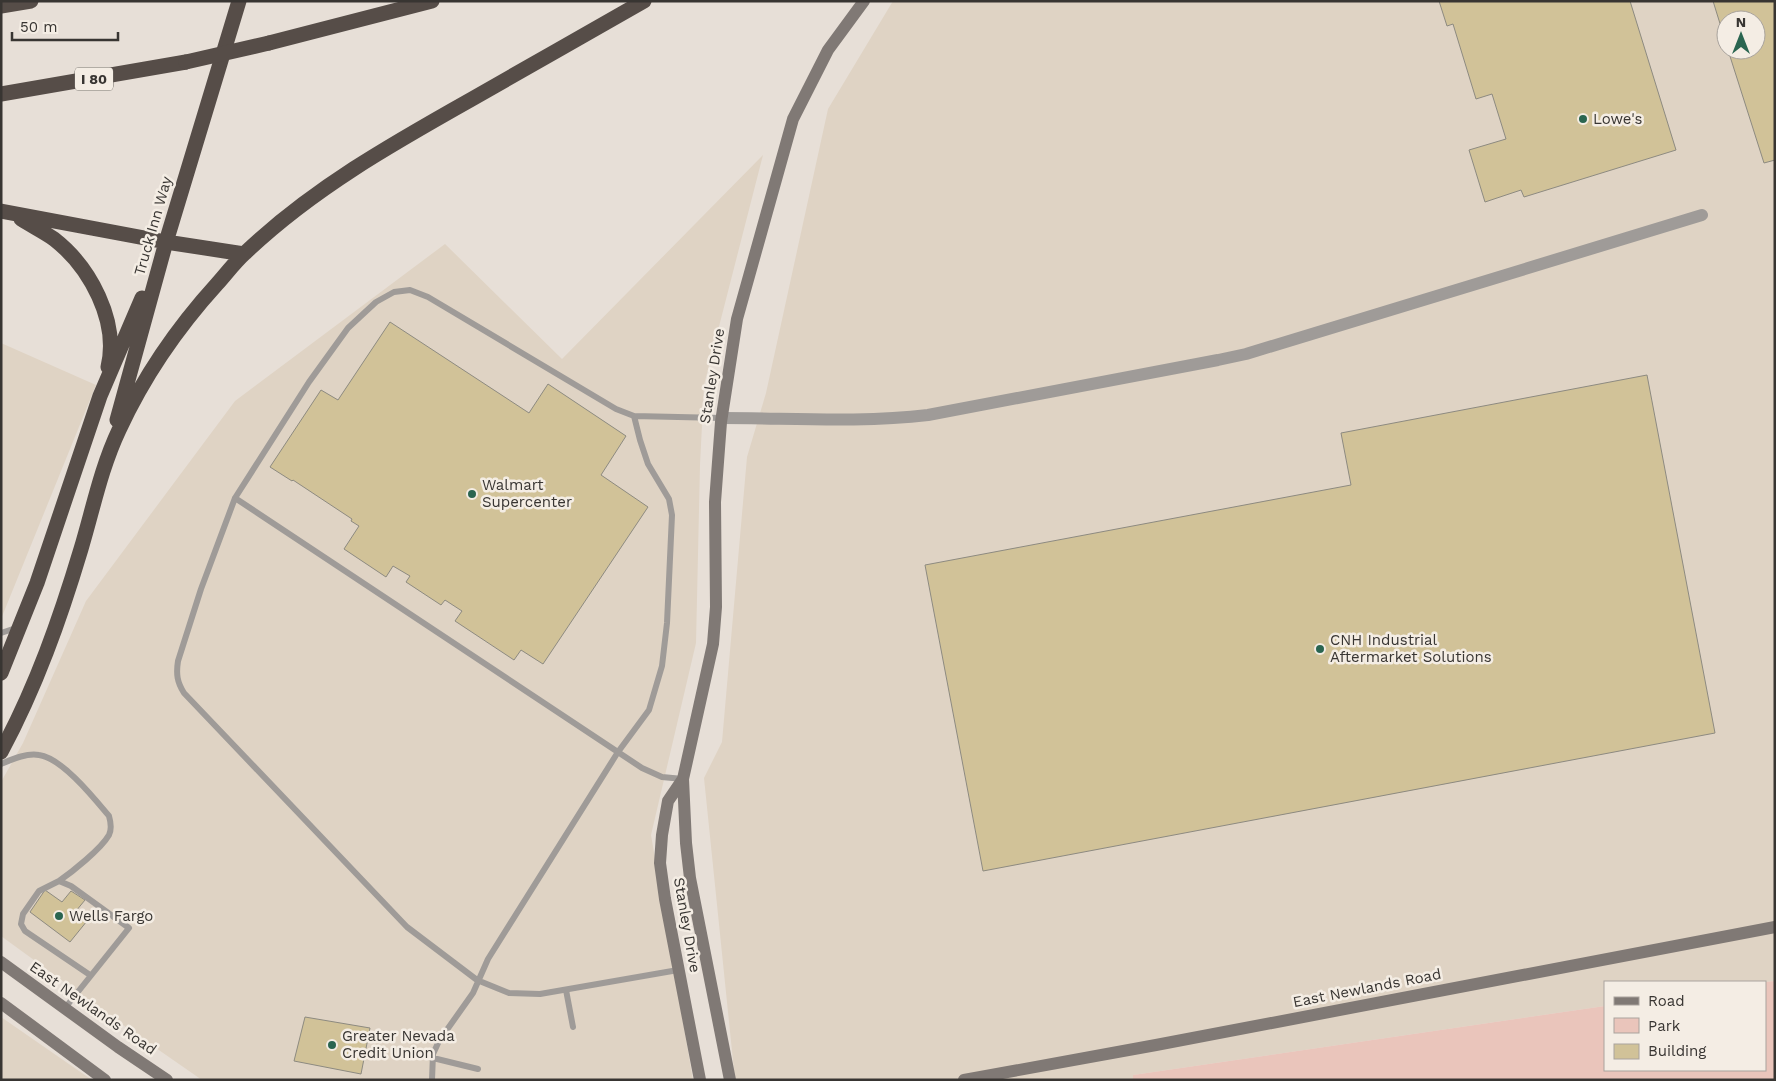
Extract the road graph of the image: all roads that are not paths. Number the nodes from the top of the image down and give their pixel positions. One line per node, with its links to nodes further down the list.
1 (31, 1): 6 (highway)
2 (238, 1): 10 (highway, Truck Inn Way)
3 (432, 1): 7 (highway, I 80, bridge)
4 (644, 1): 11 (highway)
5 (864, 1): 14 (street, Stanley Drive)
6 (1, 6)
7 (1, 94)
8 (7, 213): 10 (highway); 12 (highway)
9 (1702, 215): 14 (street)
10 (166, 242): 11 (highway); 12 (highway); 15 (highway, Truck Inn Way)
11 (244, 254): 15 (highway)
12 (100, 396): 17 (highway)
13 (634, 416): 14 (lane); 16 (lane); 21 (lane)
14 (722, 418): 23 (street, Stanley Drive)
15 (105, 462): 20 (highway)
16 (235, 498): 21 (lane); 29 (lane)
17 (22, 625): 18 (lane); 19 (highway)
18 (1, 633)
19 (1, 673)
20 (1, 752)
21 (618, 752): 23 (lane); 29 (lane)
22 (1, 764): 24 (lane)
23 (683, 779): 27 (street, Stanley Drive); 40 (street, Stanley Drive)
24 (59, 881): 28 (lane); 28 (lane)
25 (1775, 927): 41 (street, East Newlands Road)
26 (1, 962): 32 (street, East Newlands Road)
27 (678, 970): 30 (lane); 39 (street, Stanley Drive)
28 (90, 975): 32 (lane)
29 (477, 980): 30 (lane); 34 (lane)
30 (566, 990): 33 (lane)
31 (1, 1003): 36 (street)
32 (65, 1008): 37 (street, East Newlands Road)
33 (572, 1027)
34 (433, 1058): 35 (lane); 38 (lane)
35 (478, 1069)
36 (105, 1080)
37 (167, 1080)
38 (432, 1080)
39 (700, 1080)
40 (730, 1080)
41 (964, 1080)

